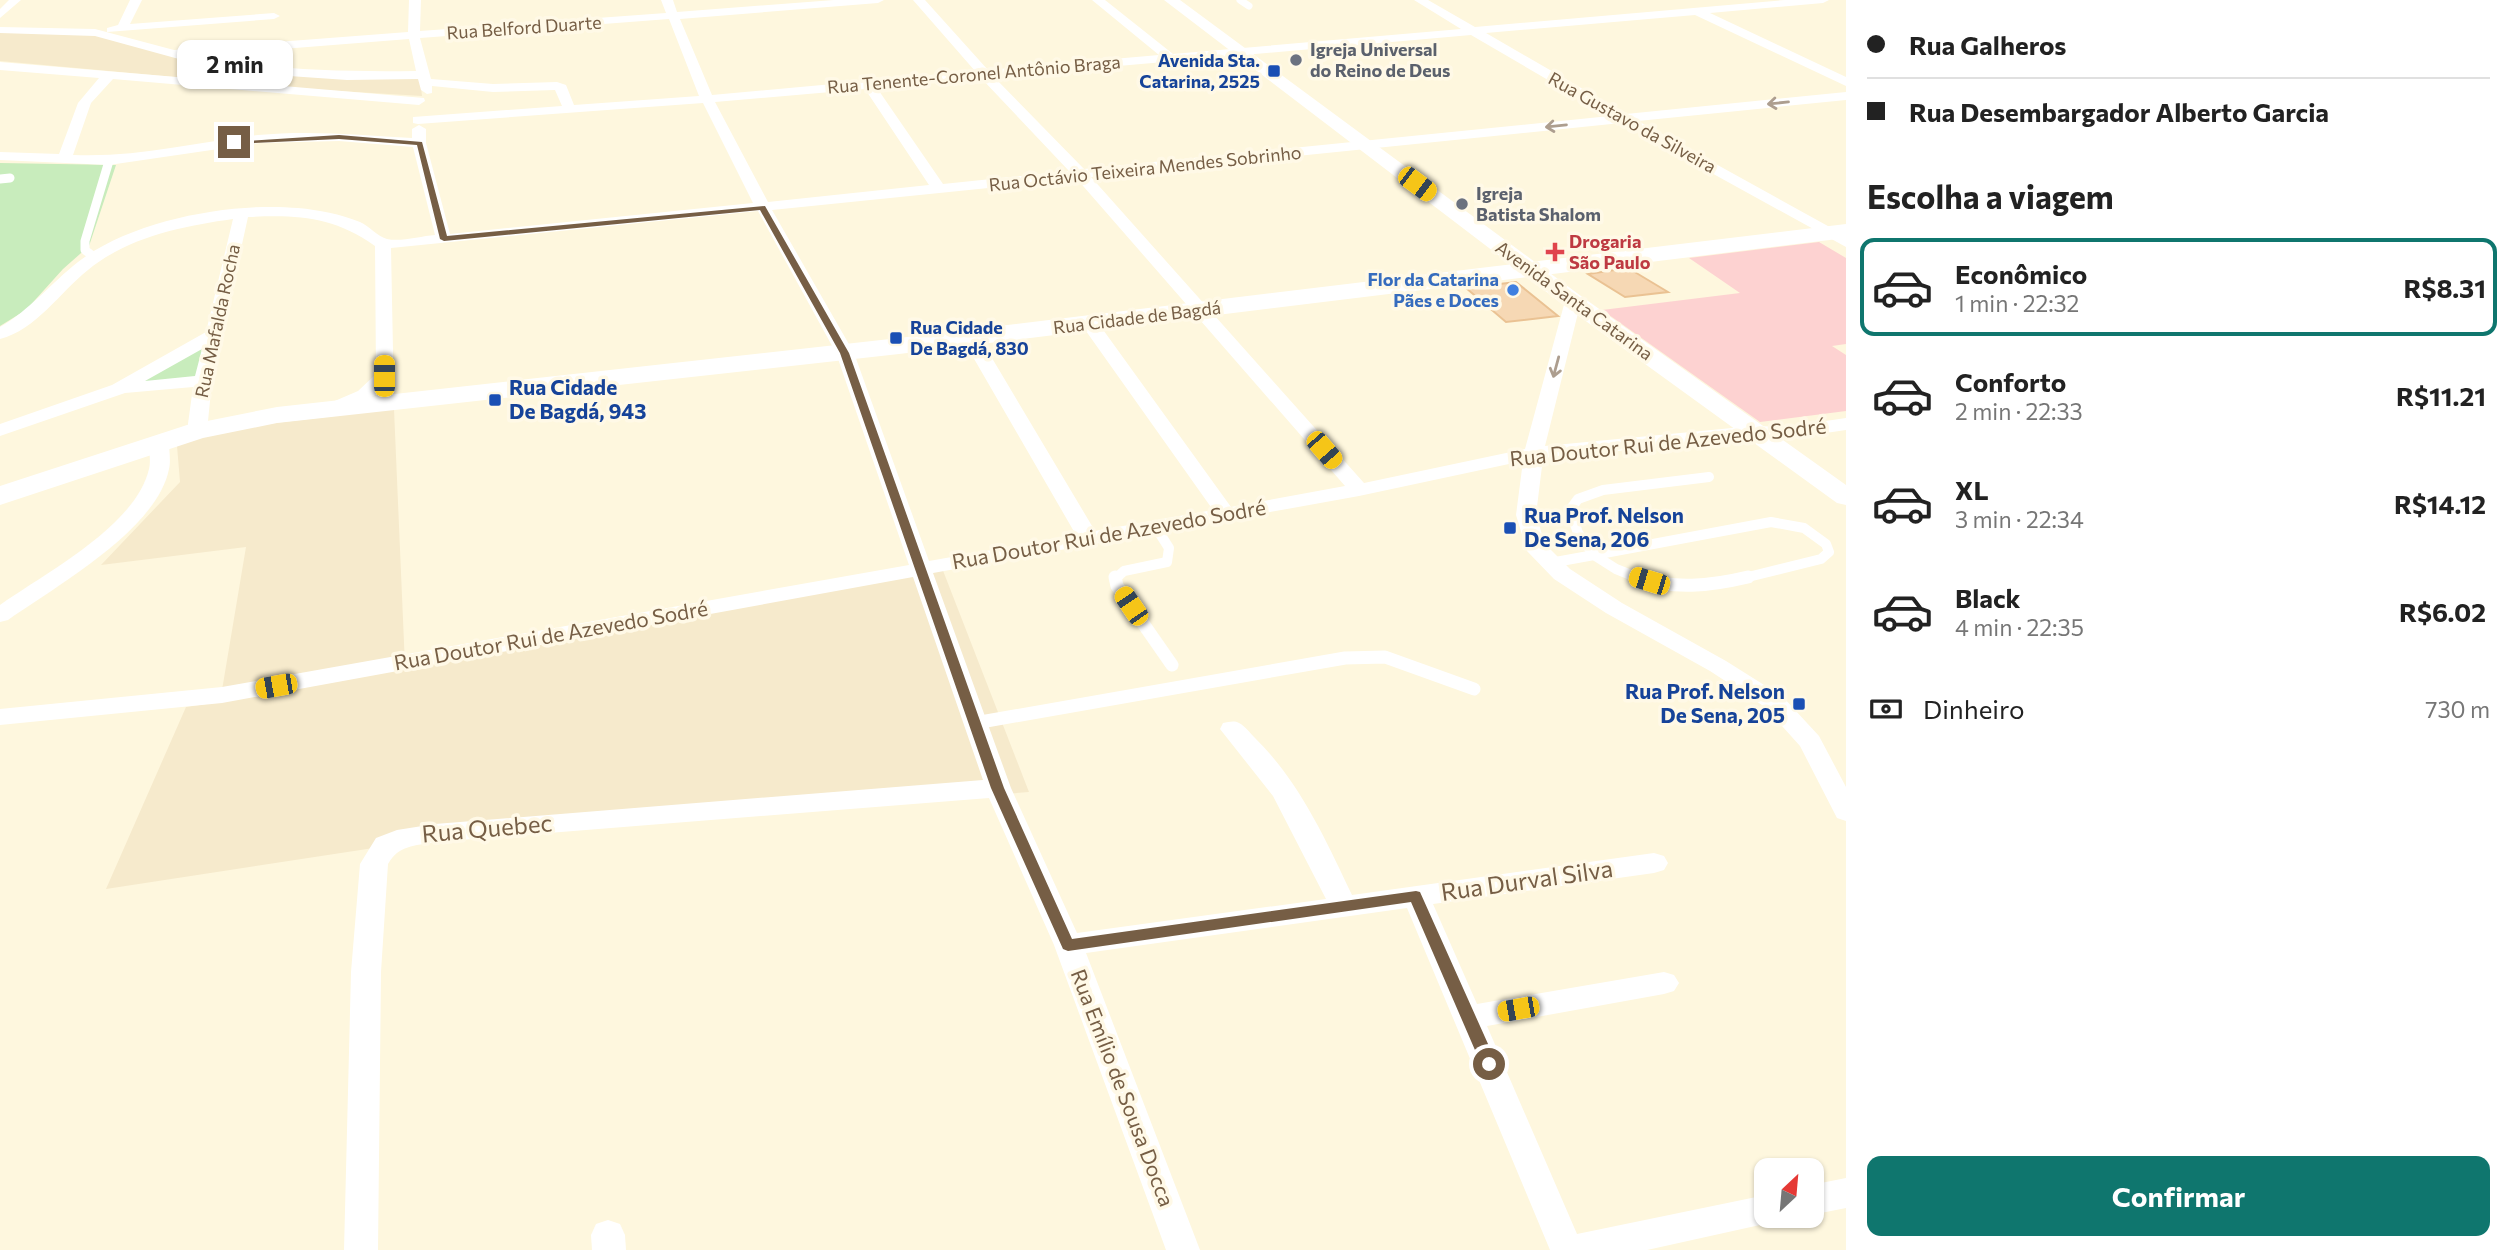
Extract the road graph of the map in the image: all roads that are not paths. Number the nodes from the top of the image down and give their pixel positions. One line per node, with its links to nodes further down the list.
1 (15, 0): 16 (street)
2 (136, 0): 17 (street)
3 (277, 0): 19 (street)
4 (415, 0): 22 (street)
5 (878, 0): 14 (street, Rua Belford Duarte)
6 (919, 0): 27 (street)
7 (1098, 0): 25 (street)
8 (1171, 0): 23 (street, Avenida Santa Catarina)
9 (1240, 0): 13 (lane)
10 (1420, 0): 20 (street, Rua Gustavo da Silveira)
11 (1671, 0): 15 (street)
12 (1823, 0): 15 (street, Rua Tenente-Coronel Antônio Braga)
13 (1248, 6)
14 (671, 8): 22 (street, Rua Belford Duarte); 33 (street, Rua Emílio de Sousa Docca)
15 (1695, 10): 20 (street, Rua Tenente-Coronel Antônio Braga); 30 (street)
16 (0, 15)
17 (122, 28): 19 (street); 21 (street)
18 (0, 30): 21 (street)
19 (273, 31): 22 (street, Rua Belford Duarte); 24 (street, Rua Belford Duarte)
20 (1471, 31): 23 (street, Rua Tenente-Coronel Antônio Braga); 36 (street, Rua Gustavo da Silveira)
21 (95, 33): 24 (street)
22 (414, 36): 29 (street)
23 (1239, 51): 25 (street, Rua Tenente-Coronel Antônio Braga); 39 (street, Avenida Santa Catarina)
24 (171, 54): 29 (street)
25 (1169, 57): 27 (street, Rua Tenente-Coronel Antônio Braga)
26 (0, 66): 28 (street)
27 (984, 74): 31 (street, Rua Tenente-Coronel Antônio Braga); 43 (street)
28 (109, 76): 34 (street); 41 (street)
29 (424, 79): 34 (street); 35 (street)
30 (1846, 82)
31 (869, 85): 33 (street, Rua Tenente-Coronel Antônio Braga); 44 (street)
32 (1846, 96): 36 (street, Rua Octávio Teixeira Mendes Sobrinho, one-way to 36)
33 (707, 99): 35 (street, Rua Tenente-Coronel Antônio Braga); 45 (street, Rua Emílio de Sousa Docca)
34 (419, 102): 37 (street)
35 (569, 108): 37 (street, Rua Tenente-Coronel Antônio Braga)
36 (1624, 119): 39 (street, Rua Octávio Teixeira Mendes Sobrinho, one-way to 39); 47 (street, Rua Gustavo da Silveira)
37 (418, 120): 38 (street)
38 (419, 143): 42 (street); 48 (street)
39 (1367, 146): 43 (street, Rua Octávio Teixeira Mendes Sobrinho); 51 (street, Avenida Santa Catarina)
40 (0, 156): 41 (street)
41 (65, 157): 42 (street)
42 (109, 161): 50 (lane)
43 (1081, 175): 44 (street, Rua Octávio Teixeira Mendes Sobrinho); 53 (street)
44 (939, 189): 45 (street, Rua Octávio Teixeira Mendes Sobrinho)
45 (763, 207): 48 (street, Rua Octávio Teixeira Mendes Sobrinho); 58 (street, Rua Emílio de Sousa Docca)
46 (242, 212): 49 (street); 50 (street); 56 (street, Rua Mafalda Rocha)
47 (1841, 235): 51 (main road, Rua Cidade de Bagdá)
48 (444, 239): 49 (street)
49 (383, 244): 61 (street)
50 (94, 257): 55 (street)
51 (1531, 270): 52 (street, Avenida Santa Catarina); 53 (main road, Rua Cidade de Bagdá)
52 (1573, 301): 65 (street, Avenida Santa Catarina); 67 (street, one-way to 67)
53 (1202, 310): 54 (main road, Rua Cidade de Bagdá); 69 (street)
54 (1090, 324): 57 (main road, Rua Cidade de Bagdá); 72 (street)
55 (0, 334)
56 (215, 334): 59 (street, Rua Mafalda Rocha); 60 (street)
57 (971, 338): 58 (main road, Rua Cidade de Bagdá); 74 (street)
58 (845, 353): 61 (main road, Rua Cidade de Bagdá); 77 (street, Rua Emílio de Sousa Docca)
59 (203, 381): 60 (street); 64 (street, Rua Mafalda Rocha)
60 (118, 389): 63 (street)
61 (385, 390): 64 (main road, Rua Cidade de Bagdá)
62 (1846, 424): 65 (street, Rua Doutor Rui de Azevedo Sodré)
63 (0, 430)
64 (197, 431): 66 (main road, Rua Cidade de Bagdá)
65 (1753, 432): 67 (street, Rua Doutor Rui de Azevedo Sodré); 71 (street, Avenida Santa Catarina)
66 (159, 442): 70 (main road, Rua Cidade de Bagdá); 78 (street)
67 (1534, 453): 69 (street, Rua Doutor Rui de Azevedo Sodré); 76 (street)
68 (1709, 477): 75 (lane)
69 (1359, 490): 72 (street, Rua Doutor Rui de Azevedo Sodré)
70 (0, 496)
71 (1846, 497)
72 (1226, 514): 73 (street, Rua Doutor Rui de Azevedo Sodré)
73 (1155, 526): 74 (street, Rua Doutor Rui de Azevedo Sodré); 79 (lane)
74 (1088, 538): 77 (street, Rua Doutor Rui de Azevedo Sodré)
75 (1591, 554): 75 (lane); 76 (lane)
76 (1550, 563): 85 (street)
77 (922, 570): 81 (street, Rua Doutor Rui de Azevedo Sodré); 82 (street, Rua Emílio de Sousa Docca)
78 (0, 615)
79 (1171, 665)
80 (1474, 689): 82 (lane)
81 (0, 718)
82 (975, 723): 84 (street, Rua Emílio de Sousa Docca)
83 (1232, 729): 88 (street)
84 (998, 788): 89 (street, Rua Emílio de Sousa Docca); 95 (street, Rua Quebec)
85 (1846, 812)
86 (1654, 863): 87 (street, Rua Durval Silva)
87 (1416, 896): 88 (street, Rua Durval Silva); 91 (street)
88 (1343, 906): 89 (street, Rua Durval Silva)
89 (1068, 945): 96 (street, Rua Emílio de Sousa Docca)
90 (1664, 983): 91 (street)
91 (1469, 1017): 97 (street)
92 (1846, 1193): 93 (street)
93 (1824, 1197)
94 (1754, 1212): 98 (street)
95 (362, 1250)
96 (1183, 1250)
97 (1567, 1250)
98 (1573, 1250)

